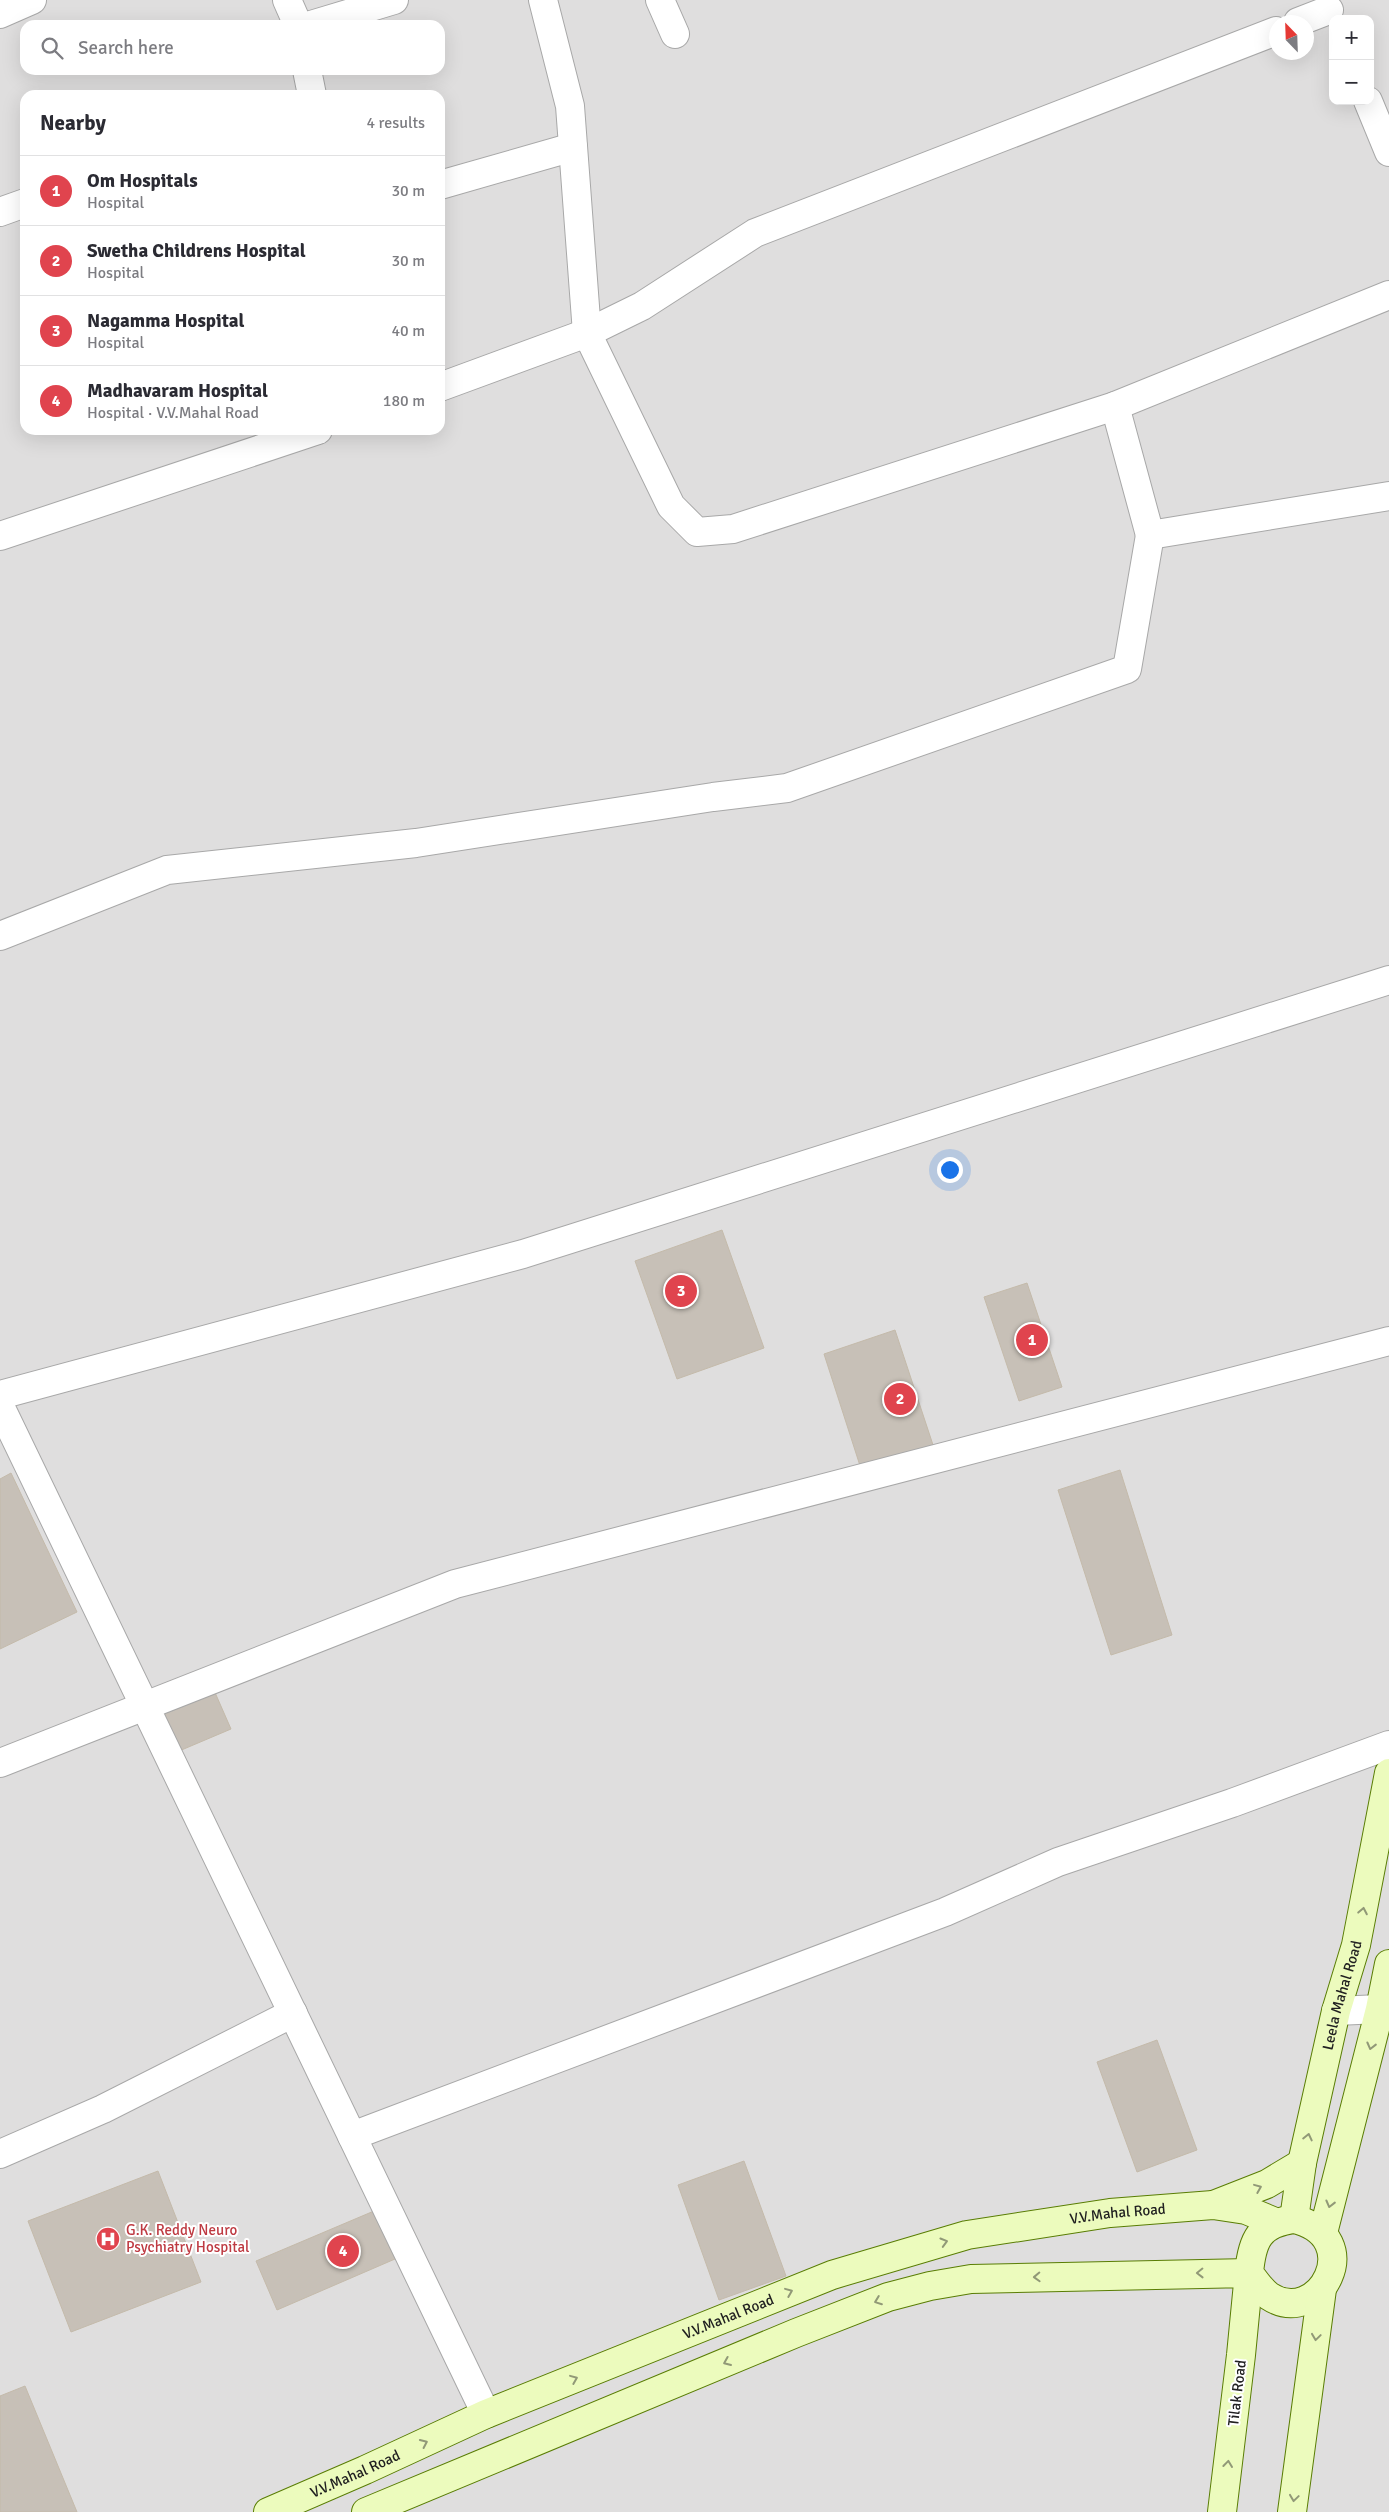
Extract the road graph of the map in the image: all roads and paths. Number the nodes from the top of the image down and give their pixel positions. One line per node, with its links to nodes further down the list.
1 (32, 0): 7 (street)
2 (287, 0): 9 (street)
3 (394, 0): 10 (street)
4 (543, 0): 14 (street)
5 (660, 0): 11 (street)
6 (1329, 10): 8 (street)
7 (0, 14)
8 (1314, 16)
9 (296, 20)
10 (328, 20)
11 (675, 34)
12 (1269, 34): 20 (street)
13 (1370, 105): 15 (street)
14 (573, 147): 16 (street); 20 (street)
15 (1389, 152)
16 (445, 184)
17 (20, 204): 18 (street)
18 (0, 212)
19 (1389, 295): 22 (street)
20 (587, 333): 21 (street); 22 (street)
21 (445, 385)
22 (1115, 406): 25 (street)
23 (303, 435): 26 (street)
24 (1389, 496): 25 (street)
25 (1150, 535): 27 (street)
26 (0, 536)
27 (0, 936)
28 (1389, 980): 30 (street)
29 (1389, 1341): 32 (street)
30 (0, 1395)
31 (0, 1406): 32 (street)
32 (144, 1706): 34 (street); 39 (street)
33 (1389, 1745): 40 (street)
34 (0, 1763)
35 (1389, 1773): 38 (main road, Leela Mahal Road, one-way to 35)
36 (1389, 1964): 37 (main road)
37 (1385, 2007): 38 (street); 45 (main road, one-way to 45)
38 (1336, 2011): 42 (main road, Leela Mahal Road, one-way to 38)
39 (293, 2013): 40 (street); 41 (street)
40 (352, 2136): 48 (street)
41 (0, 2154)
42 (1302, 2163): 43 (main road, V.V.Mahal Road, one-way to 42); 44 (main road, Leela Mahal Road)
43 (1213, 2206): 44 (main road, V.V.Mahal Road); 48 (main road, V.V.Mahal Road, one-way to 43)
44 (1284, 2220): 45 (main road); 46 (main road)
45 (1323, 2233): 47 (main road)
46 (1248, 2273): 47 (main road); 50 (main road, one-way to 50); 51 (main road, Tilak Road, one-way to 46)
47 (1322, 2289): 52 (main road, one-way to 52)
48 (486, 2414): 49 (main road, V.V.Mahal Road, one-way to 48)
49 (268, 2512)
50 (366, 2512)
51 (1222, 2512)
52 (1292, 2512)

